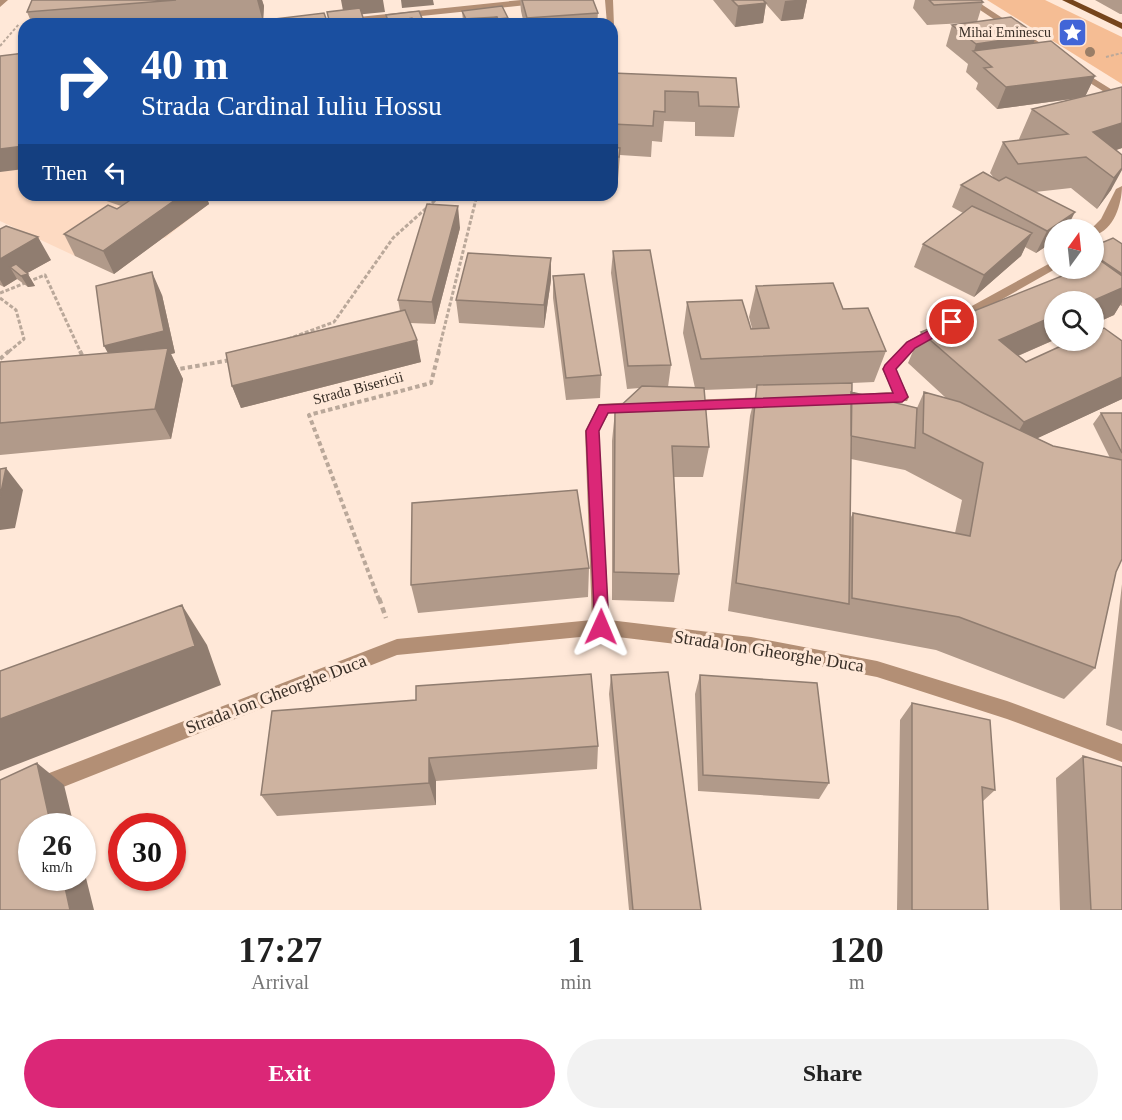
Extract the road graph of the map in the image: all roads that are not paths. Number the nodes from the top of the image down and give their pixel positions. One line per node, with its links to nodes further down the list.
1 (4, 0): 7 (street)
2 (545, 0): 6 (street)
3 (609, 0): 9 (street)
4 (969, 0): 11 (street)
5 (1066, 0): 10 (main road)
6 (529, 1): 8 (street)
7 (0, 4)
8 (375, 18)
9 (610, 18)
10 (1122, 26)
11 (1122, 100)
12 (1122, 189): 13 (street)
13 (1104, 223)
14 (1044, 271): 15 (street)
15 (842, 399)
16 (783, 402): 18 (street)
17 (651, 406): 19 (street)
18 (675, 406)
19 (601, 627): 20 (street, Strada Ion Gheorghe Duca); 21 (street, Strada Ion Gheorghe Duca)
20 (1122, 753)
21 (0, 802)

